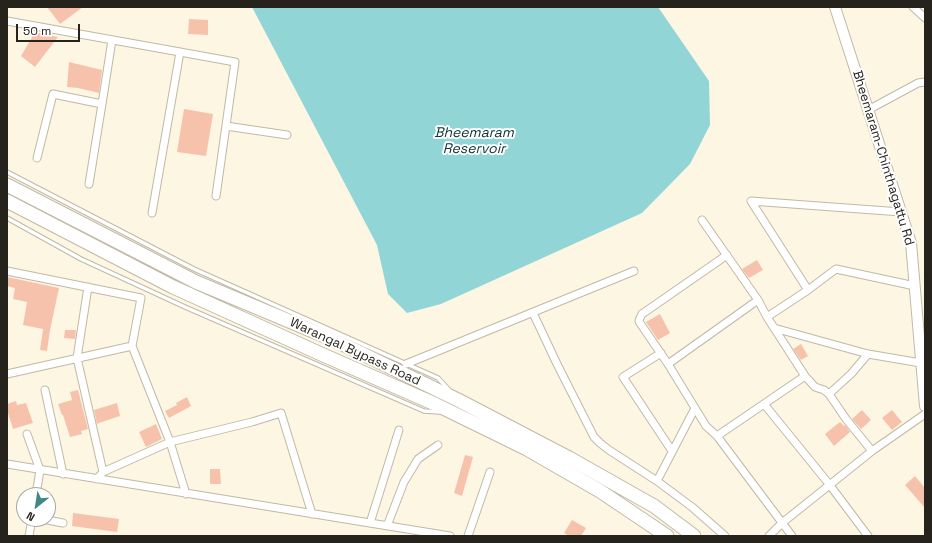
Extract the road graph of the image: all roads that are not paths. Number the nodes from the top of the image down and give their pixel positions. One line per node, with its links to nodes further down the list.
1 (835, 7): 9 (street, Bheemaram-Chinthagattu Rd)
2 (913, 7): 3 (street)
3 (925, 18)
4 (7, 21): 5 (street)
5 (112, 40): 6 (street); 8 (street)
6 (180, 52): 10 (street); 19 (street)
7 (925, 82): 9 (street)
8 (102, 104): 12 (street); 14 (street)
9 (868, 110): 18 (street, Bheemaram-Chinthagattu Rd)
10 (226, 126): 11 (street); 16 (street)
11 (287, 135)
12 (37, 158)
13 (7, 172): 37 (lane)
14 (89, 184)
15 (7, 185): 44 (highway, Warangal Bypass Road)
16 (216, 196)
17 (7, 201): 48 (highway, Warangal Bypass Road)
18 (901, 212): 25 (street, Bheemaram-Chinthagattu Rd); 27 (street)
19 (152, 213)
20 (7, 218): 48 (lane)
21 (702, 220): 22 (street)
22 (727, 255): 28 (street); 33 (street)
23 (7, 271): 26 (street)
24 (634, 271): 29 (street)
25 (915, 286): 27 (street); 36 (street, Bheemaram-Chinthagattu Rd)
26 (88, 287): 32 (street); 35 (street)
27 (808, 290): 30 (street)
28 (758, 300): 30 (street); 38 (street)
29 (533, 313): 37 (street); 63 (street)
30 (767, 317): 31 (street)
31 (774, 328): 34 (street); 40 (street)
32 (132, 346): 35 (street); 53 (street)
33 (661, 353): 38 (street); 55 (street)
34 (868, 354): 36 (street); 43 (street)
35 (77, 358): 39 (street); 59 (street)
36 (921, 363): 42 (street, Bheemaram-Chinthagattu Rd)
37 (406, 364): 44 (lane)
38 (668, 364): 47 (street)
39 (7, 374)
40 (805, 376): 43 (street); 45 (street)
41 (45, 390): 61 (street)
42 (924, 393): 46 (street, Bheemaram-Chinthagattu Rd)
43 (829, 394): 56 (street)
44 (458, 400): 77 (highway, Warangal Bypass Road)
45 (764, 404): 52 (street); 64 (street)
46 (925, 406)
47 (696, 408): 52 (street); 55 (street)
48 (453, 413): 76 (highway, Warangal Bypass Road)
49 (925, 414): 56 (street)
50 (399, 430): 70 (street)
51 (27, 434): 58 (street)
52 (717, 436): 71 (street)
53 (170, 442): 59 (street); 66 (street); 67 (street)
54 (438, 445): 72 (street)
55 (672, 451): 63 (street)
56 (872, 451): 64 (street)
57 (7, 464): 58 (street)
58 (40, 470): 61 (street); 65 (street)
59 (103, 472): 62 (street)
60 (490, 472): 75 (street)
61 (63, 474): 62 (street)
62 (97, 479): 66 (street)
63 (657, 481): 78 (street)
64 (829, 484): 71 (street); 81 (street)
65 (37, 487)
66 (186, 494): 67 (street)
67 (312, 514): 70 (street)
68 (56, 522): 69 (street)
69 (63, 523)
70 (370, 523): 72 (street)
71 (782, 523): 79 (street); 80 (street)
72 (387, 526): 73 (street)
73 (410, 533): 74 (street)
74 (450, 536)
75 (468, 536)
76 (667, 536)
77 (694, 536)
78 (725, 536)
79 (769, 536)
80 (792, 536)
81 (868, 536)

